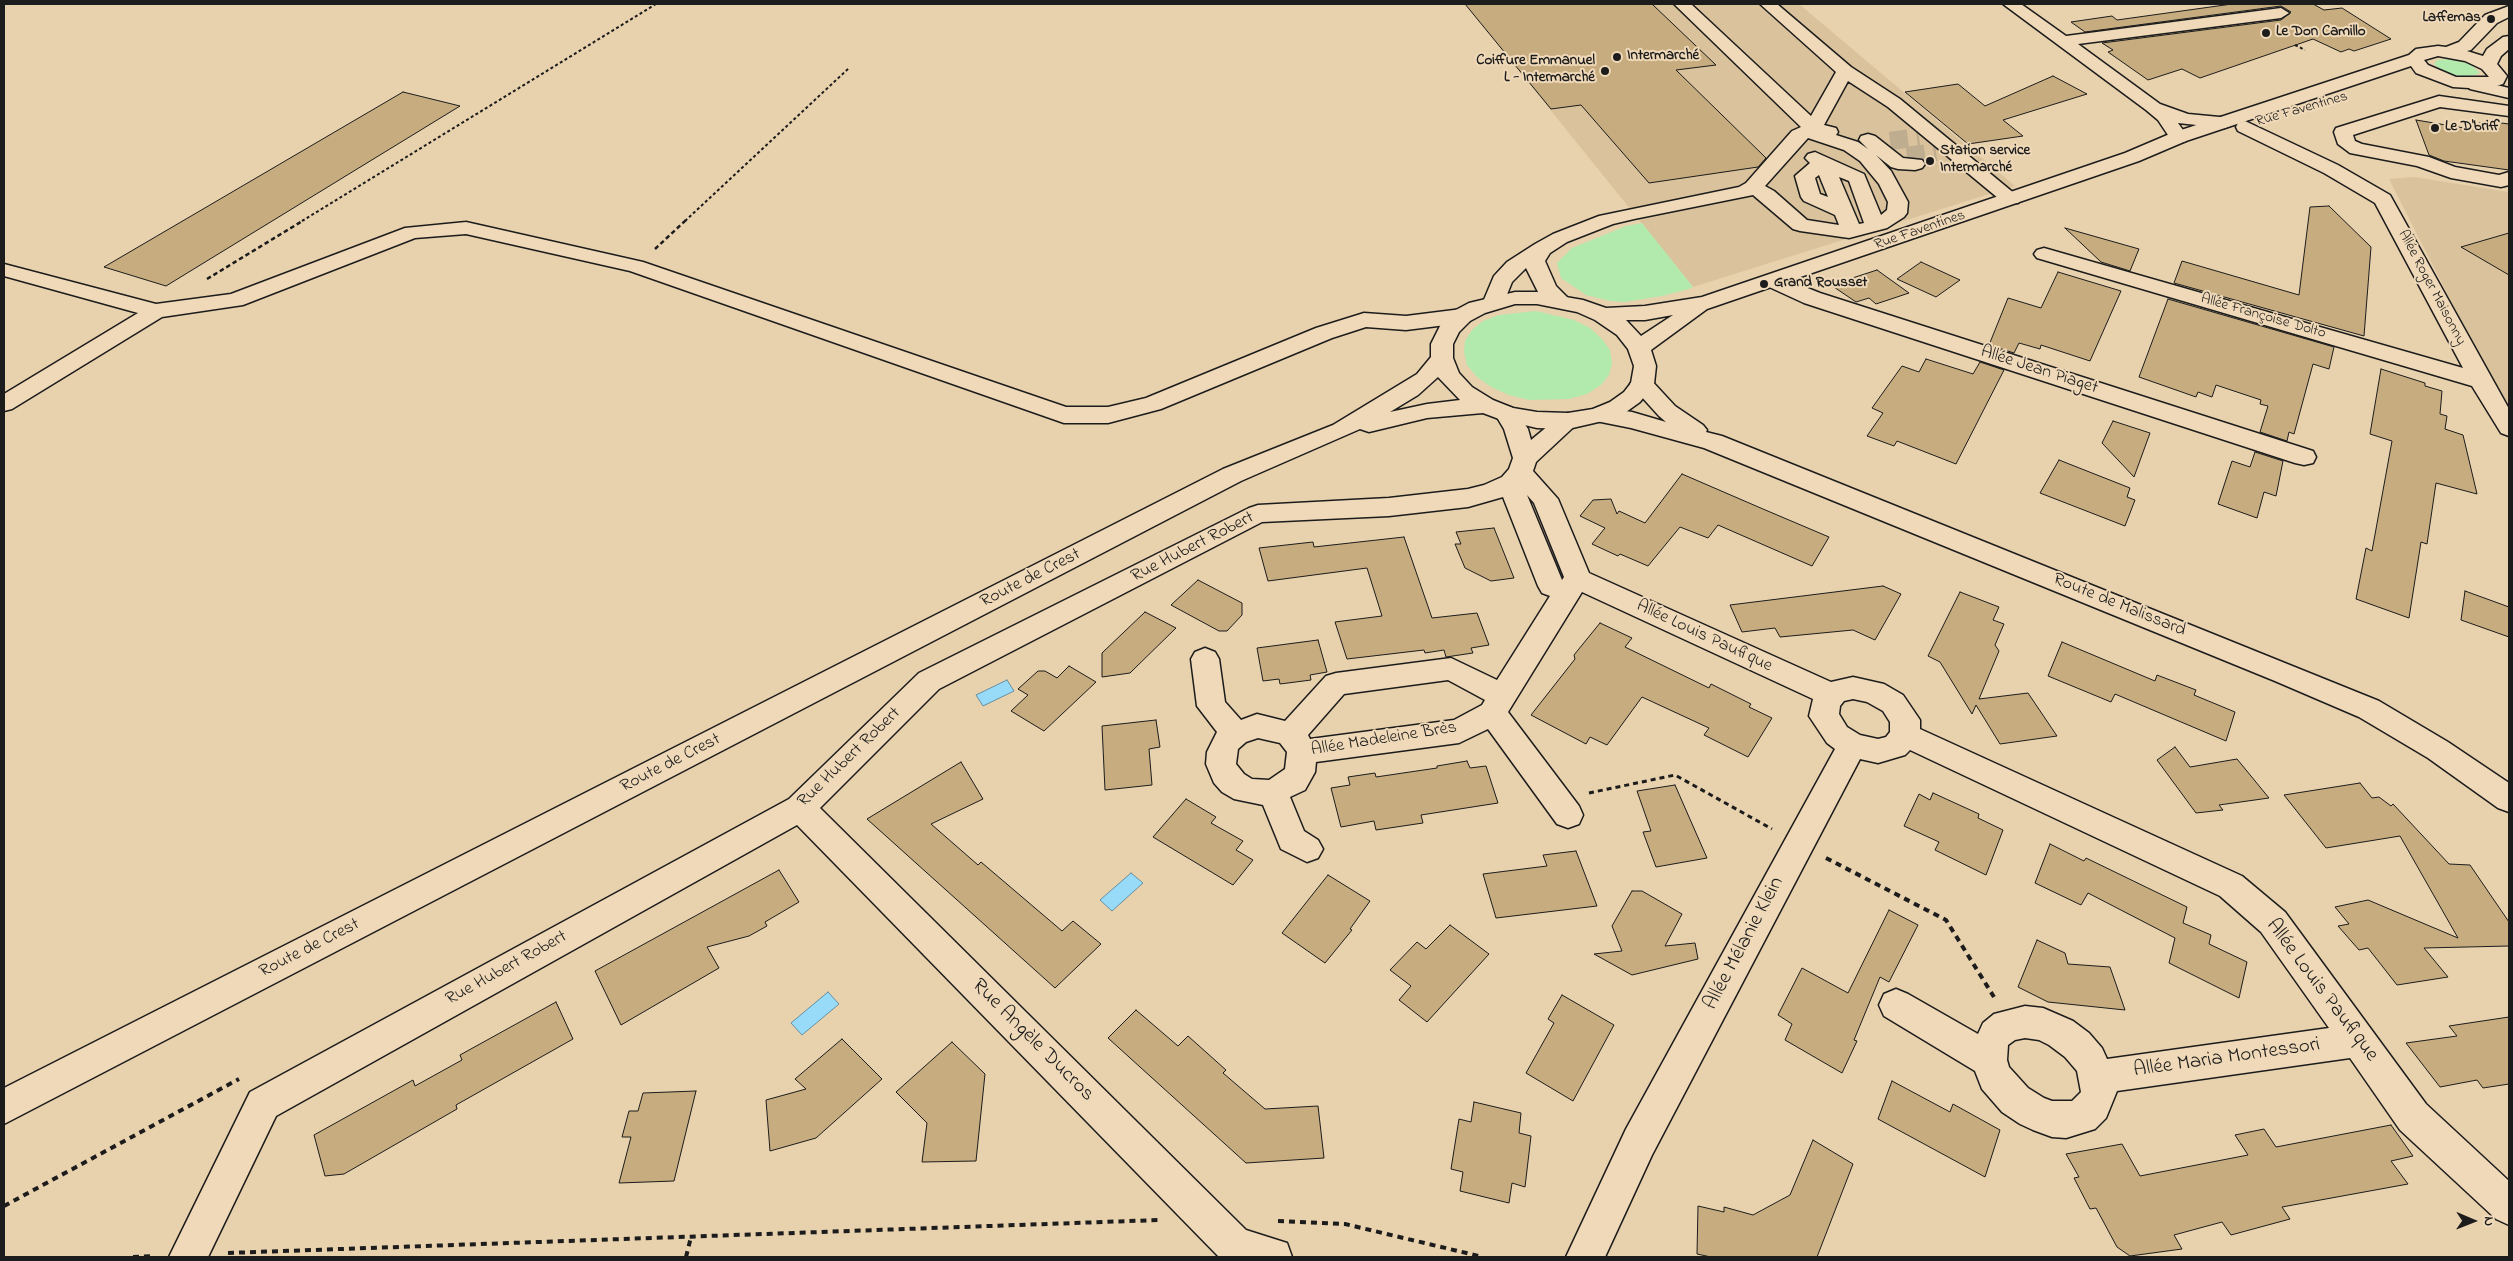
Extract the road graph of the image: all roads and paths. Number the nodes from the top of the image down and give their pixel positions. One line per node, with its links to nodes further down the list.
1 (656, 4): 37 (path)
2 (1682, 4): 23 (street)
3 (1768, 4): 14 (street)
4 (2011, 4): 7 (street)
5 (2509, 11): 11 (street, Rue Faventines)
6 (2281, 13): 7 (street)
7 (2065, 41): 19 (street)
8 (2509, 41): 15 (street)
9 (2295, 45): 10 (path)
10 (2305, 50)
11 (2449, 52): 12 (street, Rue Faventines); 15 (street, Rue Faventines)
12 (2415, 59): 16 (street, Rue Faventines); 21 (street, Rue Faventines)
13 (849, 68): 35 (path)
14 (1845, 71): 23 (street); 30 (street)
15 (2498, 75): 17 (street)
16 (2443, 79): 17 (street, Rue Faventines); 22 (street, Rue Faventines)
17 (2476, 85): 18 (street, Rue Faventines)
18 (2509, 93)
19 (2152, 106): 21 (street); 24 (street)
20 (2509, 110): 28 (street)
21 (2224, 122): 24 (street, Rue Faventines)
22 (2245, 127): 26 (street, Rue Faventines); 48 (street, Allée Roger Maisonny)
23 (1802, 134): 25 (street); 27 (street); 29 (street); 31 (street)
24 (2178, 137): 26 (street, Rue Faventines)
25 (1894, 152)
26 (2132, 157): 30 (street, Rue Faventines)
27 (1823, 162): 31 (street); 32 (street)
28 (2509, 178)
29 (1753, 187): 32 (street); 33 (street)
30 (2011, 199): 38 (street, Rue Faventines)
31 (1878, 225): 32 (street)
32 (1852, 231)
33 (1542, 248): 39 (street); 40 (street)
34 (2044, 254): 48 (street, Allée Françoise Dolto)
35 (636, 266): 42 (street); 45 (street)
36 (4, 270): 42 (street)
37 (207, 280)
38 (1775, 281): 41 (street, Rue Faventines); 57 (street, Allée Jean Piaget)
39 (1560, 301): 40 (street); 43 (street)
40 (1494, 302): 44 (street)
41 (1706, 303): 43 (street, Rue Faventines); 46 (street, Rue Faventines)
42 (156, 311): 50 (street)
43 (1603, 315): 46 (street)
44 (1462, 316): 45 (street); 47 (street)
45 (1406, 323): 47 (street)
46 (1639, 348): 49 (street)
47 (1442, 351): 51 (street); 55 (street)
48 (2481, 380): 54 (street, Allée Roger Maisonny)
49 (1642, 384): 52 (street); 56 (street, Route de Malissard)
50 (4, 404)
51 (1496, 410): 53 (street); 55 (street); 58 (street, Allée Louis Paufique)
52 (1599, 415): 53 (street); 56 (street, Route de Malissard)
53 (1568, 421): 58 (street)
54 (2509, 428)
55 (1341, 430): 78 (street, Route de Crest)
56 (1713, 442): 68 (street, Route de Malissard)
57 (2304, 457)
58 (1519, 471): 59 (street, Allée Louis Paufique); 69 (street, Rue Hubert Robert)
59 (1572, 585): 61 (street, Allée Louis Paufique); 62 (street)
60 (1205, 659): 63 (street)
61 (1831, 695): 64 (street); 66 (street)
62 (1498, 704): 65 (street, Allée Madeleine Brès); 65 (street); 70 (street)
63 (1236, 734): 65 (street, Allée Madeleine Brès); 67 (street)
64 (1906, 735): 66 (street); 75 (street, Allée Louis Paufique)
65 (1296, 744): 67 (street, Allée Madeleine Brès)
66 (1852, 745): 71 (street, Allée Mélanie Klein)
67 (1273, 792): 72 (street)
68 (2509, 799)
69 (800, 808): 80 (street, Rue Angèle Ducros); 84 (street, Rue Hubert Robert)
70 (1563, 808): 71 (path)
71 (1799, 844): 74 (path); 89 (street, Allée Mélanie Klein)
72 (1307, 850)
73 (1896, 1005): 76 (street)
74 (2010, 1024): 76 (street); 77 (street)
75 (2358, 1040): 77 (street, Allée Maria Montessori); 79 (street, Allée Louis Paufique)
76 (1989, 1060): 77 (street)
77 (2097, 1077)
78 (4, 1107)
79 (2509, 1206)
80 (1209, 1218): 82 (path); 83 (street, Rue Angèle Ducros)
81 (1267, 1221): 88 (path)
82 (691, 1237): 84 (path); 86 (path)
83 (1230, 1251): 87 (street, Rue Angèle Ducros)
84 (189, 1256): 85 (path)
85 (133, 1257)
86 (686, 1257)
87 (1273, 1257)
88 (1483, 1257)
89 (1586, 1257)

